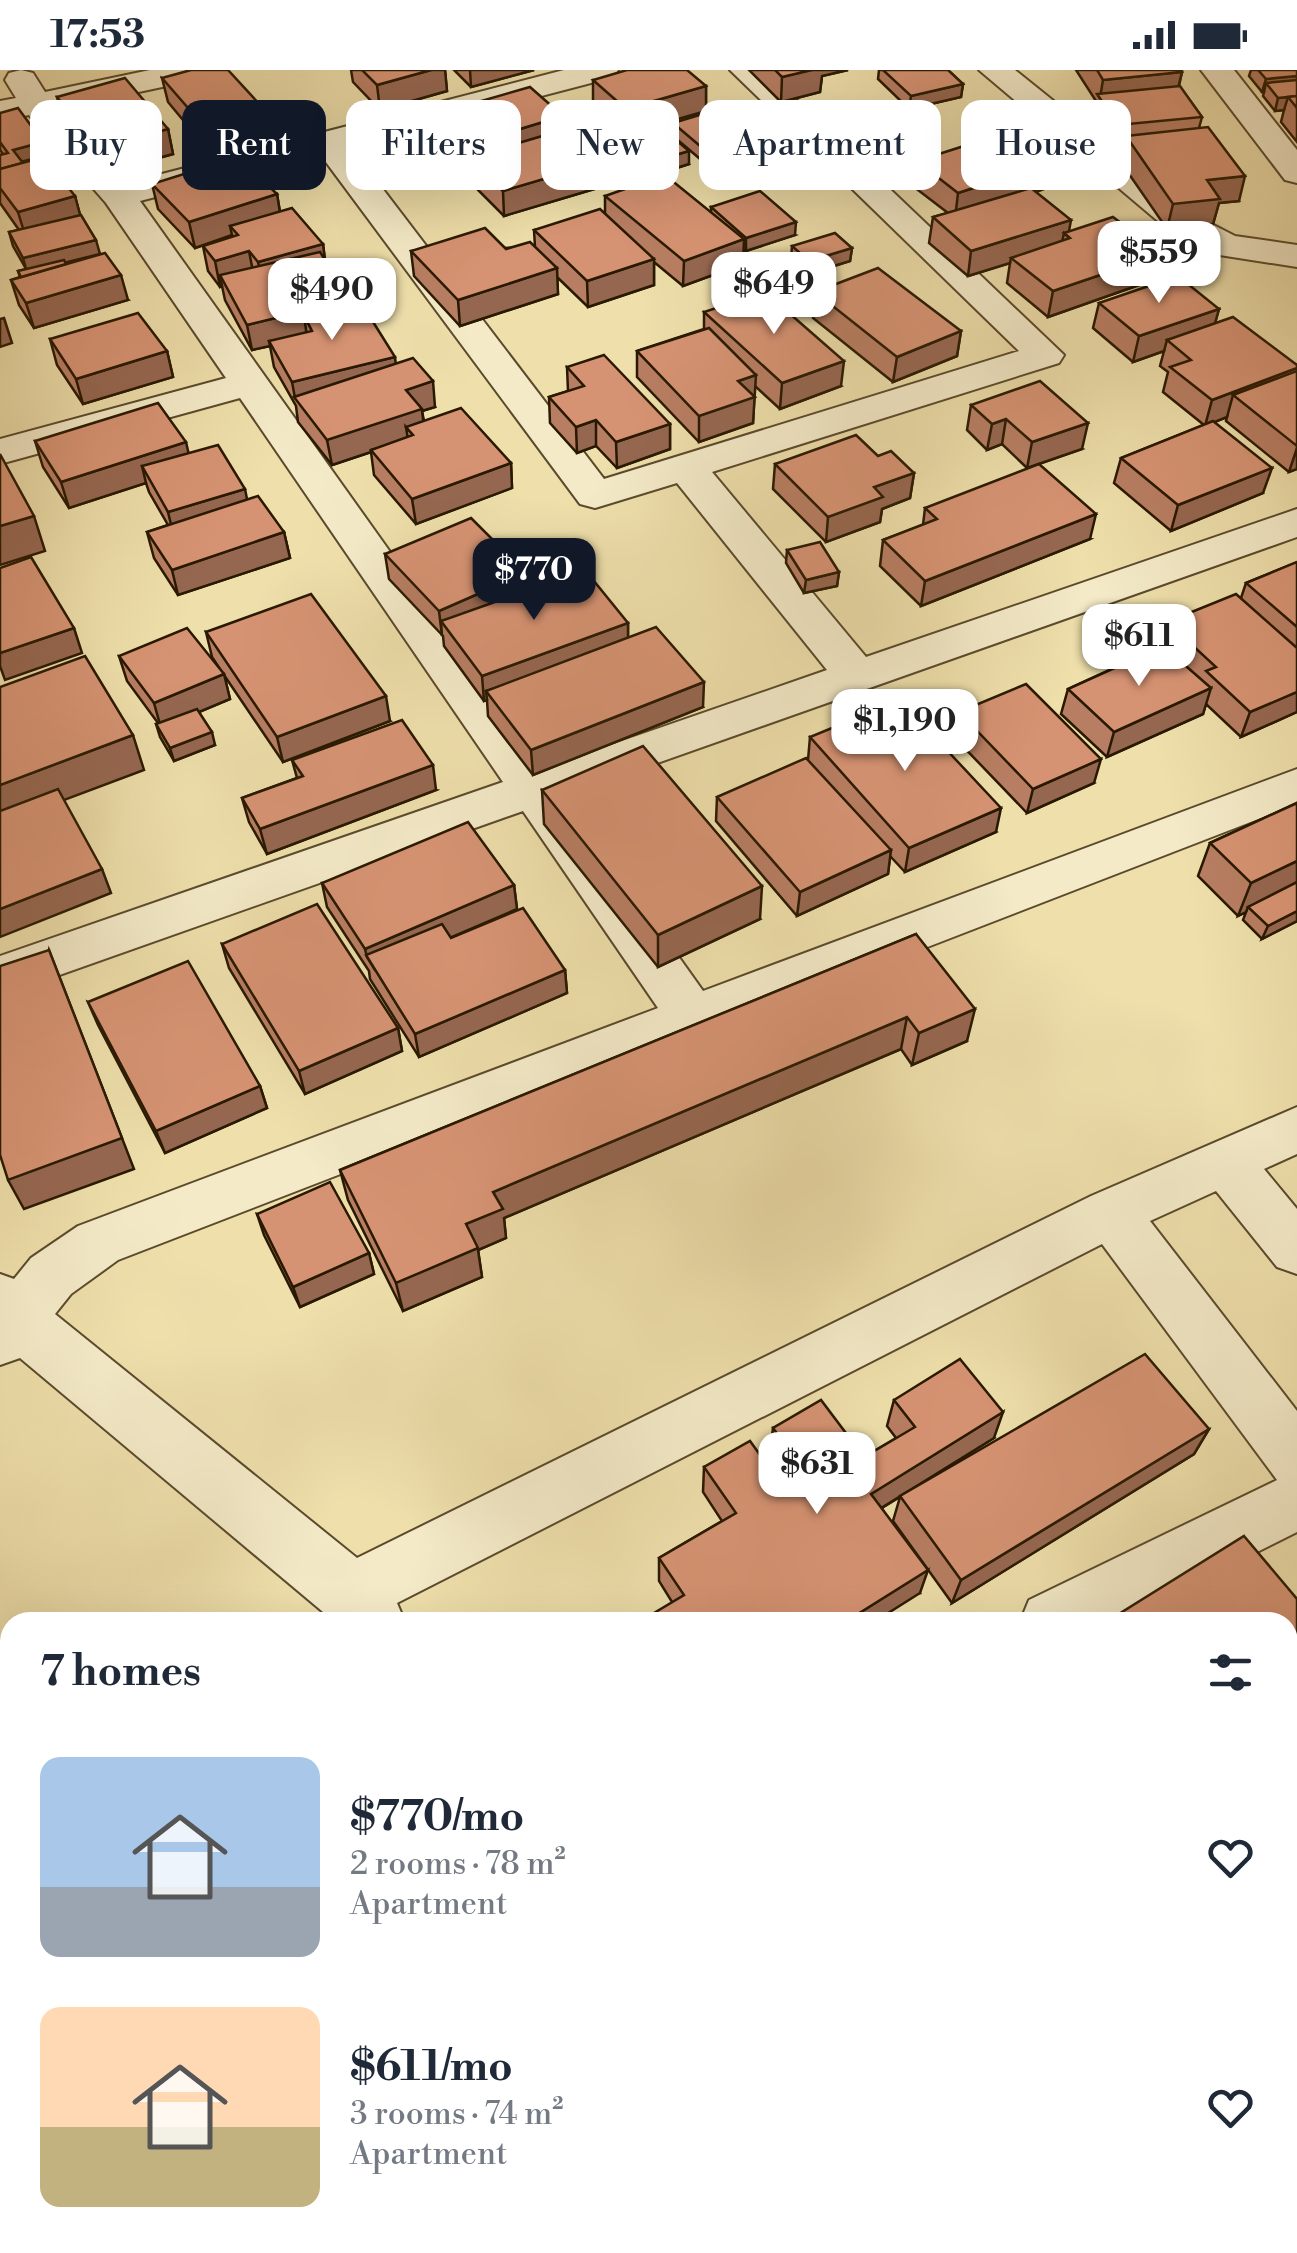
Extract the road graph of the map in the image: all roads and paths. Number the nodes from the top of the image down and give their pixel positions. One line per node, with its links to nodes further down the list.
1 (15, 70): 7 (street)
2 (196, 70): 8 (street)
3 (602, 70): 11 (street)
4 (746, 70): 18 (street)
5 (995, 70): 15 (street)
6 (1217, 70): 12 (street)
7 (34, 100)
8 (51, 100)
9 (30, 104): 10 (street)
10 (0, 111)
11 (328, 142): 14 (street); 18 (street)
12 (1297, 174)
13 (114, 190): 14 (street)
14 (119, 196): 16 (street)
15 (1297, 256)
16 (250, 383): 17 (street); 22 (street)
17 (0, 452)
18 (686, 467): 20 (street)
19 (1297, 522): 20 (street)
20 (857, 676): 22 (street)
21 (1297, 786): 24 (street)
22 (534, 789): 23 (street); 24 (street)
23 (0, 976)
24 (693, 1017): 29 (street)
25 (1297, 1129): 26 (street)
26 (1225, 1162): 27 (street); 28 (street)
27 (1111, 1213): 30 (street); 32 (street)
28 (1297, 1250)
29 (6, 1318): 32 (street)
30 (1297, 1459)
31 (1297, 1500): 33 (street)
32 (363, 1608)
33 (1072, 1612)

